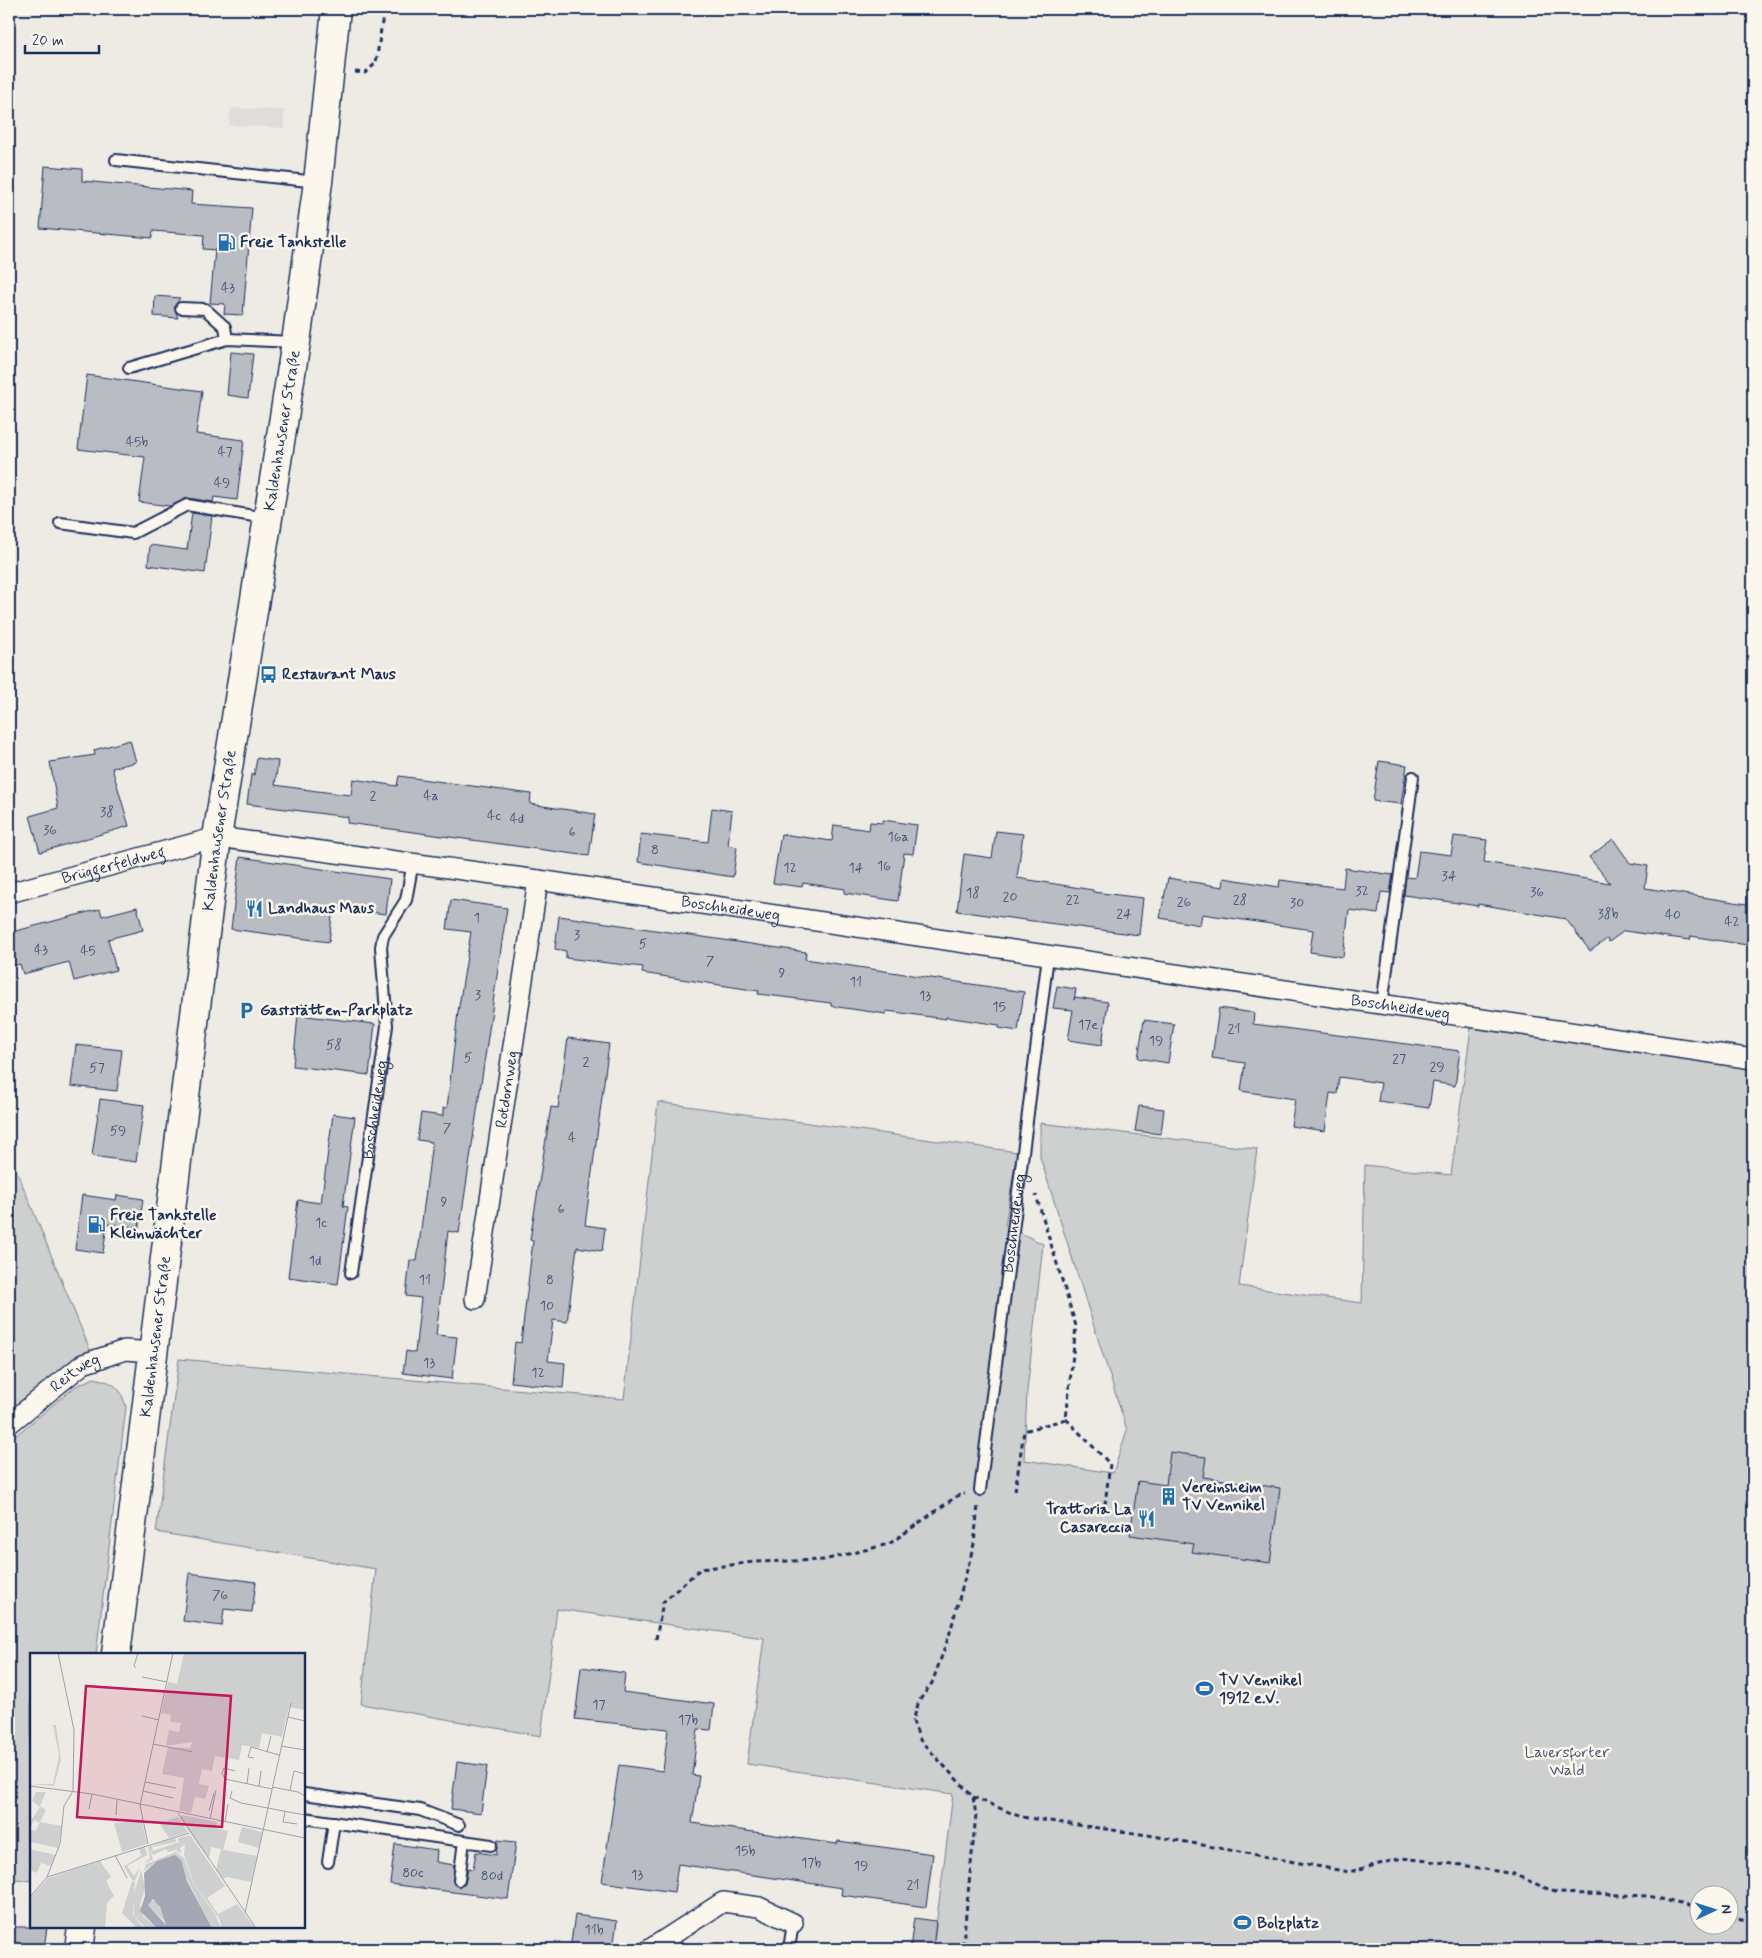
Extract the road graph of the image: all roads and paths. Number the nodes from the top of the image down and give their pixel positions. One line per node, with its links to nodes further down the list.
1 (336, 9): 3 (main road, Kaldenhausener Straße)
2 (384, 9): 3 (path)
3 (330, 69): 5 (main road, Kaldenhausener Straße)
4 (116, 160): 5 (lane)
5 (318, 182): 8 (main road, Kaldenhausener Straße)
6 (181, 308): 7 (lane)
7 (227, 339): 8 (lane); 9 (lane)
8 (296, 342): 10 (main road, Kaldenhausener Straße)
9 (129, 368)
10 (270, 518): 11 (lane); 13 (main road, Kaldenhausener Straße)
11 (60, 523)
12 (1413, 777): 18 (lane)
13 (217, 837): 14 (street, Boschheideweg); 16 (street, Brüggerfeldweg); 23 (main road, Kaldenhausener Straße)
14 (413, 862): 15 (street, Boschheideweg); 21 (lane, Boschheideweg)
15 (538, 880): 17 (street, Boschheideweg); 22 (street, Rotdornweg)
16 (9, 893)
17 (1048, 956): 18 (street, Boschheideweg); 20 (lane, Boschheideweg)
18 (1382, 1005): 19 (street, Boschheideweg)
19 (1753, 1060)
20 (1020, 1177): 24 (path); 26 (lane, Boschheideweg)
21 (351, 1274)
22 (475, 1299)
23 (152, 1352): 25 (street, Reitweg); 30 (main road, Kaldenhausener Straße)
24 (1066, 1419): 27 (path); 28 (path)
25 (9, 1424)
26 (980, 1490): 29 (path); 32 (path)
27 (1015, 1491)
28 (1105, 1504)
29 (656, 1639)
30 (116, 1653)
31 (305, 1794): 35 (lane)
32 (973, 1797): 40 (path); 45 (path)
33 (305, 1818): 34 (lane)
34 (334, 1822): 36 (lane); 38 (lane)
35 (459, 1825)
36 (464, 1841): 37 (lane); 39 (lane)
37 (491, 1844)
38 (328, 1862)
39 (459, 1880)
40 (1690, 1906)
41 (1740, 1920): 43 (path)
42 (793, 1923): 47 (street); 48 (lane)
43 (1753, 1923)
44 (82, 1928): 46 (main road)
45 (963, 1943): 49 (path); 50 (path)
46 (79, 1949)
47 (650, 1949)
48 (789, 1949)
49 (962, 1949)
50 (973, 1949)

